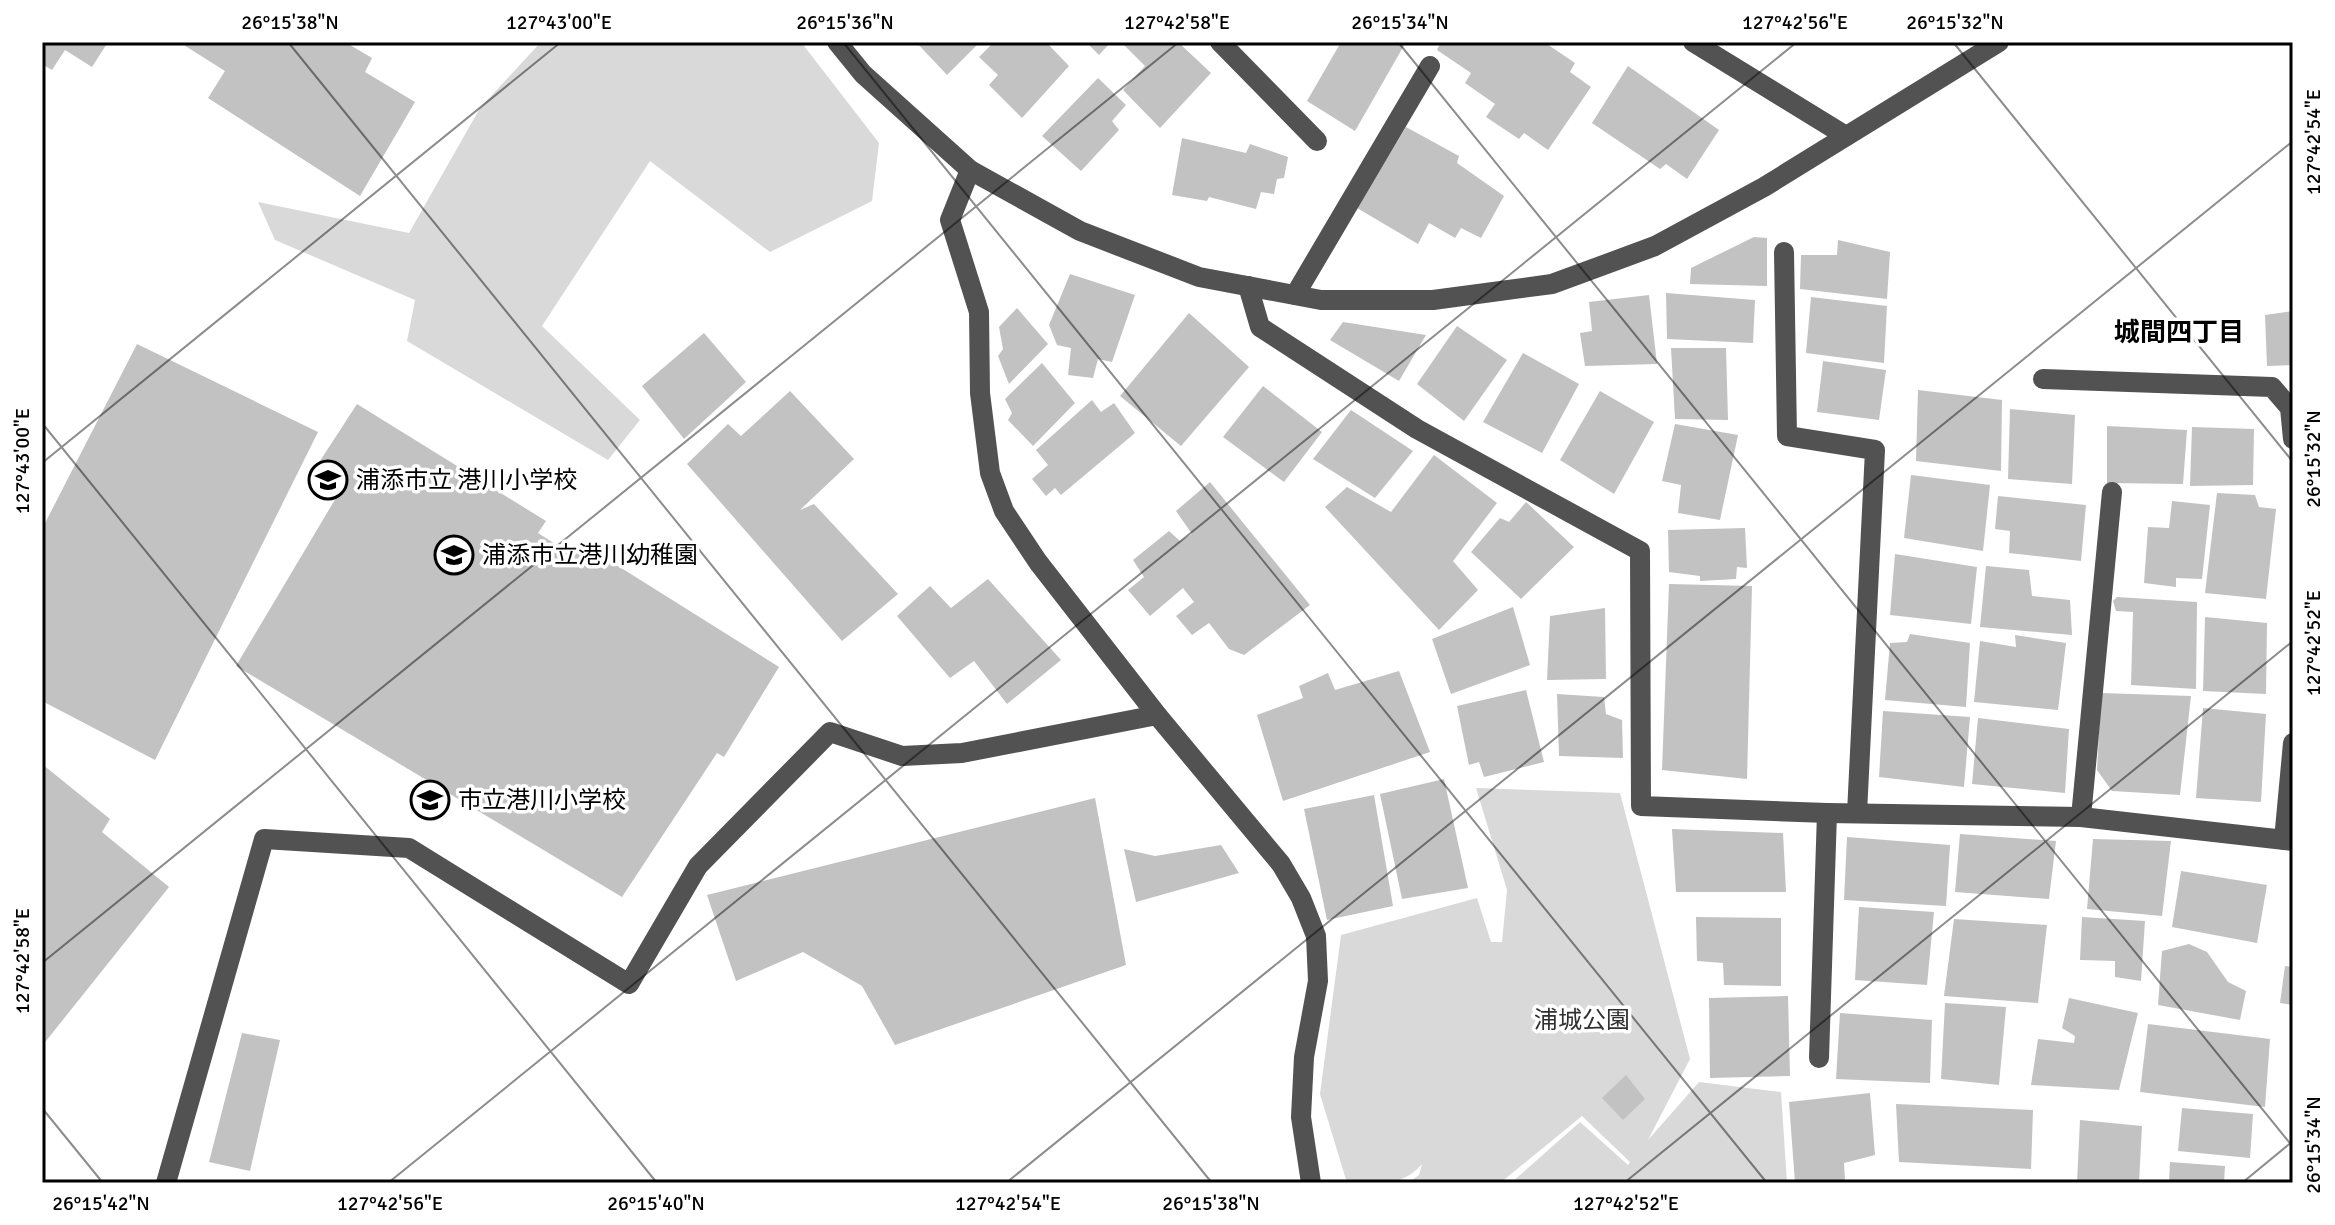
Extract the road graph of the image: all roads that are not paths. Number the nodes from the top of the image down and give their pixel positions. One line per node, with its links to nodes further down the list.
1 (837, 42): 8 (street)
2 (1220, 42): 7 (street)
3 (1693, 42): 6 (street)
4 (1999, 42): 6 (street)
5 (1430, 66): 11 (street)
6 (1846, 136): 11 (street)
7 (1317, 141)
8 (970, 170): 10 (street); 16 (street)
9 (1784, 252): 19 (street)
10 (1248, 286): 11 (street); 18 (street)
11 (1295, 295)
12 (2043, 379): 13 (street)
13 (2292, 408): 14 (street)
14 (2293, 439)
15 (2112, 492): 20 (street)
16 (1157, 715): 23 (street); 24 (street)
17 (2293, 743): 21 (street)
18 (1827, 813): 19 (street); 22 (street)
19 (1857, 813): 20 (street)
20 (2081, 817): 21 (street)
21 (2288, 841)
22 (1819, 1058)
23 (166, 1183)
24 (1311, 1183)

